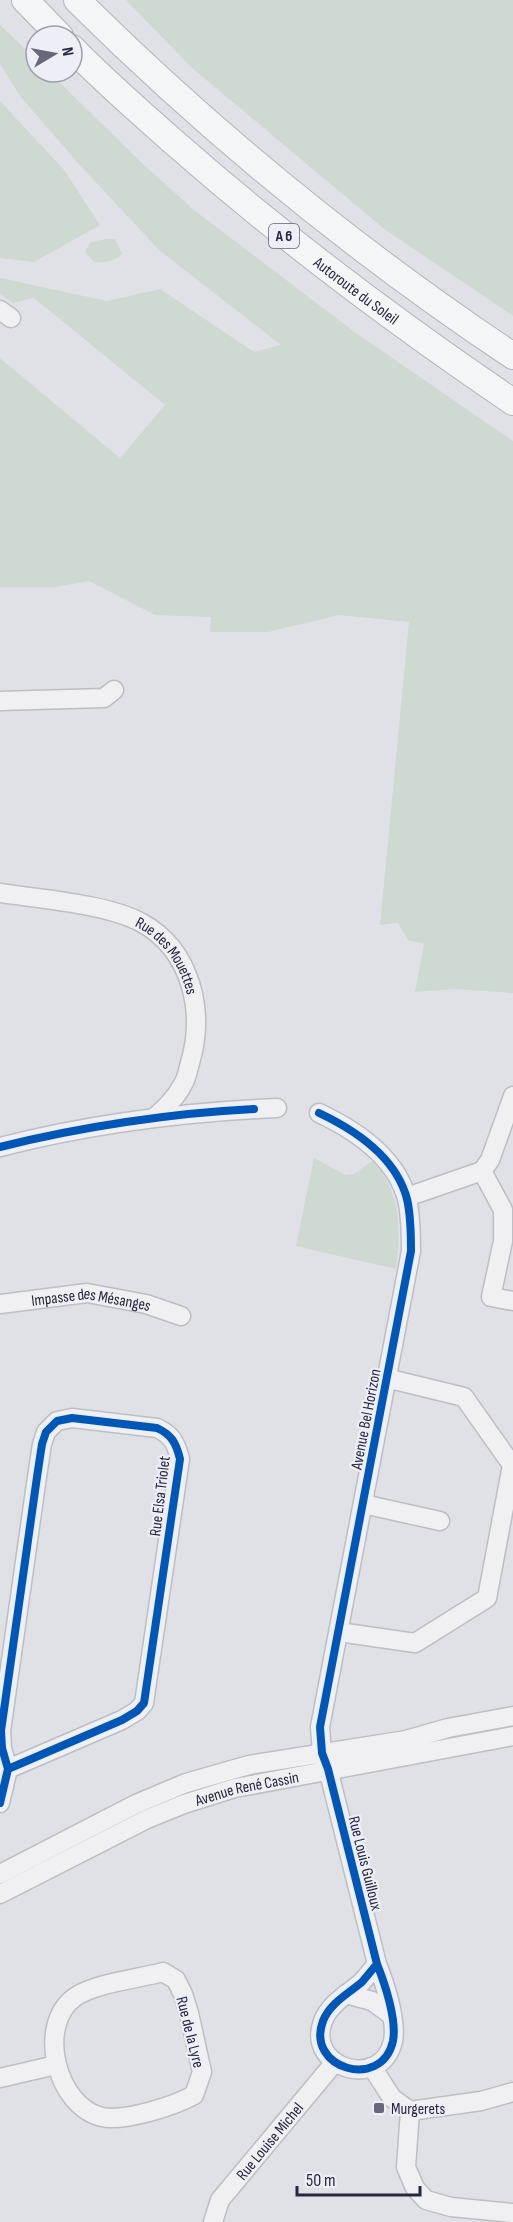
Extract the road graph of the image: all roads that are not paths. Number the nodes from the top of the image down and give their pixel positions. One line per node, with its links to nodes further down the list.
1 (25, 0): 3 (highway)
2 (77, 0): 5 (highway, A 6)
3 (48, 24)
4 (84, 59): 6 (highway, Autoroute du Soleil / A 6)
5 (513, 356)
6 (513, 402)
7 (114, 690): 8 (street)
8 (0, 701)
9 (0, 893): 13 (street, Rue des Mouettes)
10 (513, 1096): 15 (street)
11 (277, 1108): 13 (street)
12 (318, 1113): 16 (street, Avenue Bel Horizon)
13 (154, 1118): 14 (street)
14 (0, 1147)
15 (482, 1171): 16 (street); 17 (street)
16 (407, 1197): 20 (street, Avenue Bel Horizon)
17 (513, 1301)
18 (0, 1304): 19 (street, Impasse des Mésanges)
19 (181, 1316)
20 (386, 1378): 21 (street, Avenue Bel Horizon); 23 (street)
21 (363, 1504): 22 (street); 23 (street, Avenue Bel Horizon)
22 (440, 1521)
23 (339, 1632): 26 (street, Avenue Bel Horizon)
24 (513, 1716): 26 (street, Avenue René Cassin)
25 (513, 1736): 26 (street, Avenue René Cassin)
26 (325, 1761): 29 (street, Avenue René Cassin); 30 (street, Avenue René Cassin); 31 (street, Rue Louis Guilloux)
27 (9, 1769): 27 (street, Rue Elsa Triolet); 28 (street, Rue Elsa Triolet)
28 (0, 1803)
29 (0, 1874)
30 (0, 1894)
31 (377, 1964): 32 (street); 33 (street, Rue Louis Guilloux)
32 (346, 1994): 33 (street); 34 (street)
33 (391, 2015): 36 (street)
34 (335, 2062): 36 (street); 41 (street, Rue Louise Michel)
35 (56, 2065): 35 (street, Rue de la Lyre); 37 (street)
36 (372, 2067): 39 (street)
37 (0, 2078)
38 (513, 2092): 39 (street)
39 (410, 2111): 40 (street)
40 (513, 2213)
41 (213, 2222)

